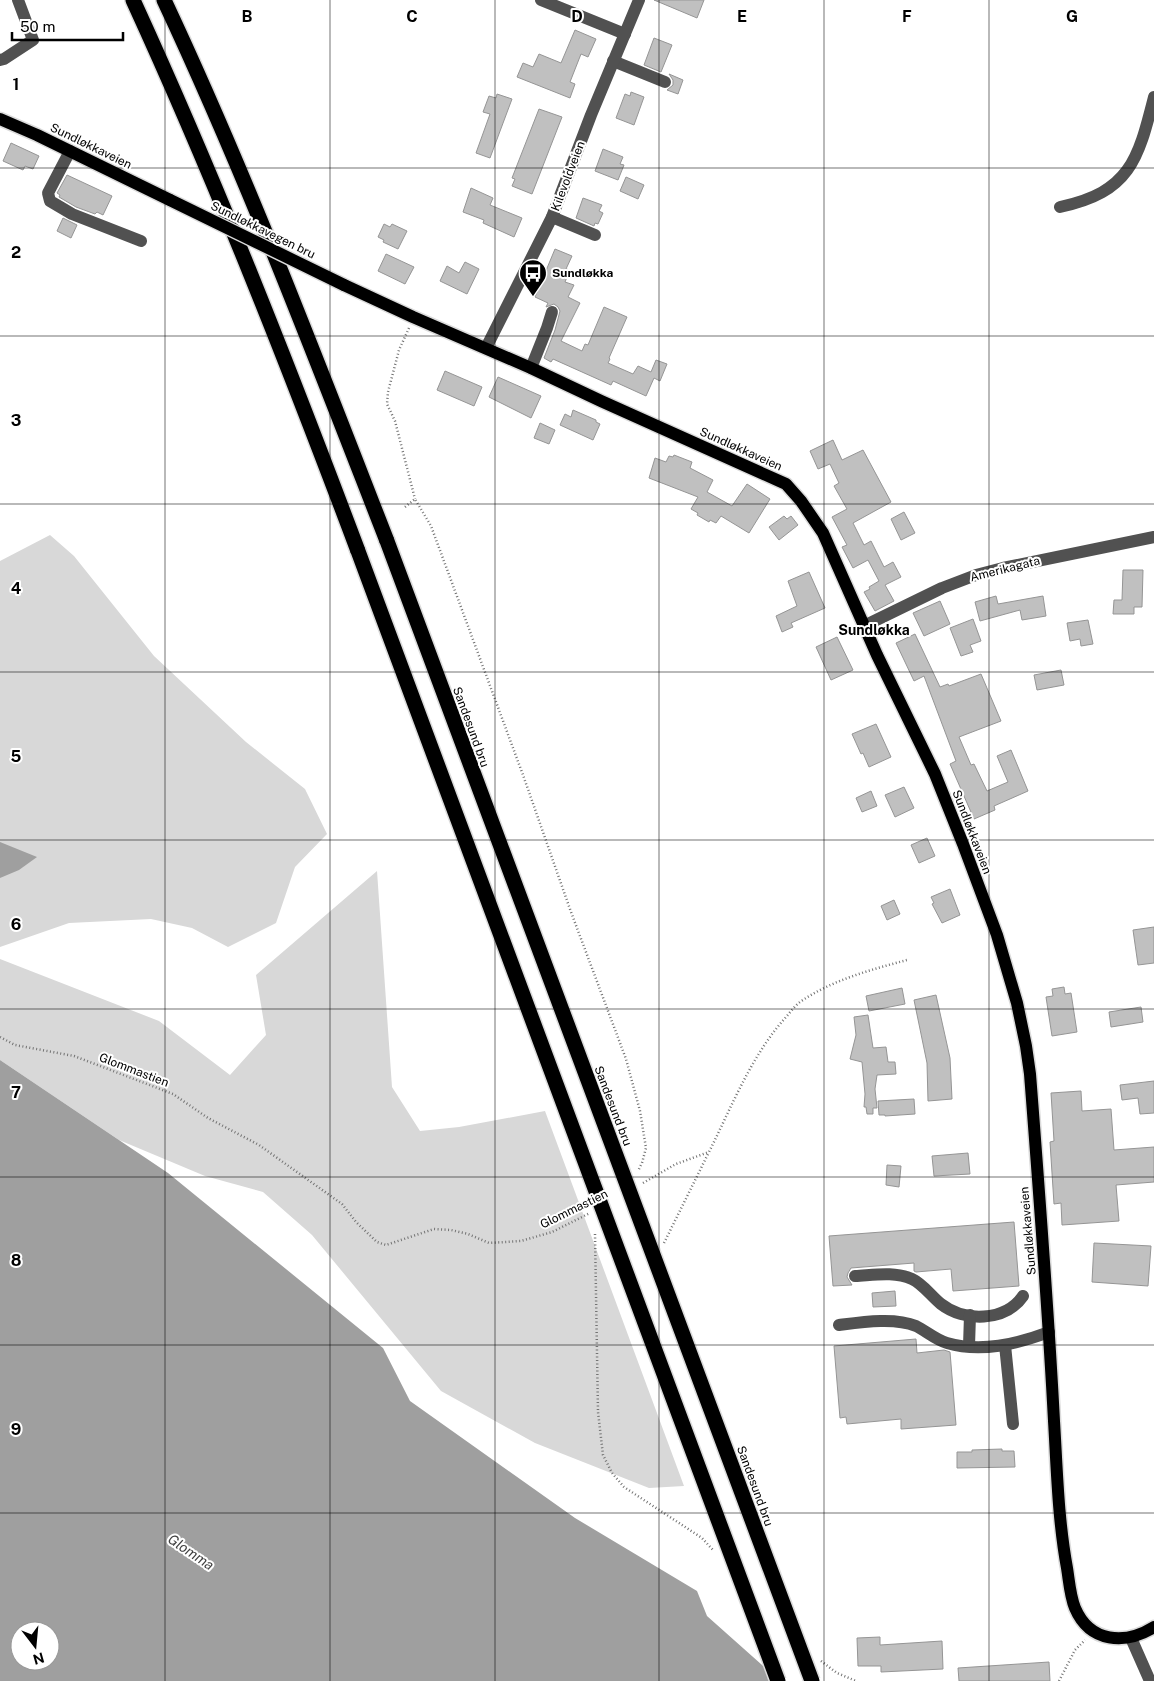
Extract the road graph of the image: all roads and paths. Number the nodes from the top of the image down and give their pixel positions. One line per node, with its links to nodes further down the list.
1 (18, 0): 9 (street)
2 (133, 0): 45 (highway, bridge)
3 (164, 0): 7 (highway)
4 (171, 0): 7 (highway)
5 (541, 0): 8 (street)
6 (639, 0): 8 (street, Kilevoldveien)
7 (176, 26): 46 (highway, Sandesund bru, bridge)
8 (625, 34): 10 (street, Kilevoldveien)
9 (0, 60)
10 (613, 62): 11 (street); 17 (street, Kilevoldveien)
11 (665, 82)
12 (1154, 97): 16 (street)
13 (0, 119): 14 (main road, Sundløkkaveien)
14 (70, 151): 15 (main road, Sundløkkaveien); 19 (street)
15 (170, 200): 20 (main road, Sundløkkavegen bru, bridge)
16 (1060, 207)
17 (552, 217): 18 (street); 23 (street, Kilevoldveien)
18 (595, 235)
19 (141, 241)
20 (344, 285): 22 (main road, Sundløkkaveien)
21 (552, 312): 24 (street)
22 (413, 317): 23 (main road, Sundløkkaveien); 25 (path)
23 (486, 348): 24 (main road, Sundløkkaveien)
24 (531, 368): 27 (main road, Sundløkkaveien)
25 (415, 499)
26 (1154, 537): 27 (street, Amerikagata)
27 (864, 626): 38 (main road, Sundløkkaveien)
28 (907, 960): 30 (path)
29 (0, 1037): 32 (path, Glommastien)
30 (709, 1152): 31 (path); 33 (path)
31 (636, 1188)
32 (595, 1211)
33 (664, 1244)
34 (855, 1276): 36 (street)
35 (1023, 1296): 36 (street)
36 (970, 1315): 40 (street)
37 (839, 1325): 40 (street)
38 (1049, 1332): 39 (street); 43 (main road, Sundløkkaveien)
39 (1005, 1345): 40 (street); 41 (street)
40 (969, 1346)
41 (1012, 1424)
42 (1154, 1627): 44 (main road)
43 (1093, 1632): 44 (main road); 47 (path)
44 (1131, 1638): 48 (street)
45 (778, 1681)
46 (812, 1681)
47 (1059, 1681)
48 (1150, 1681)

